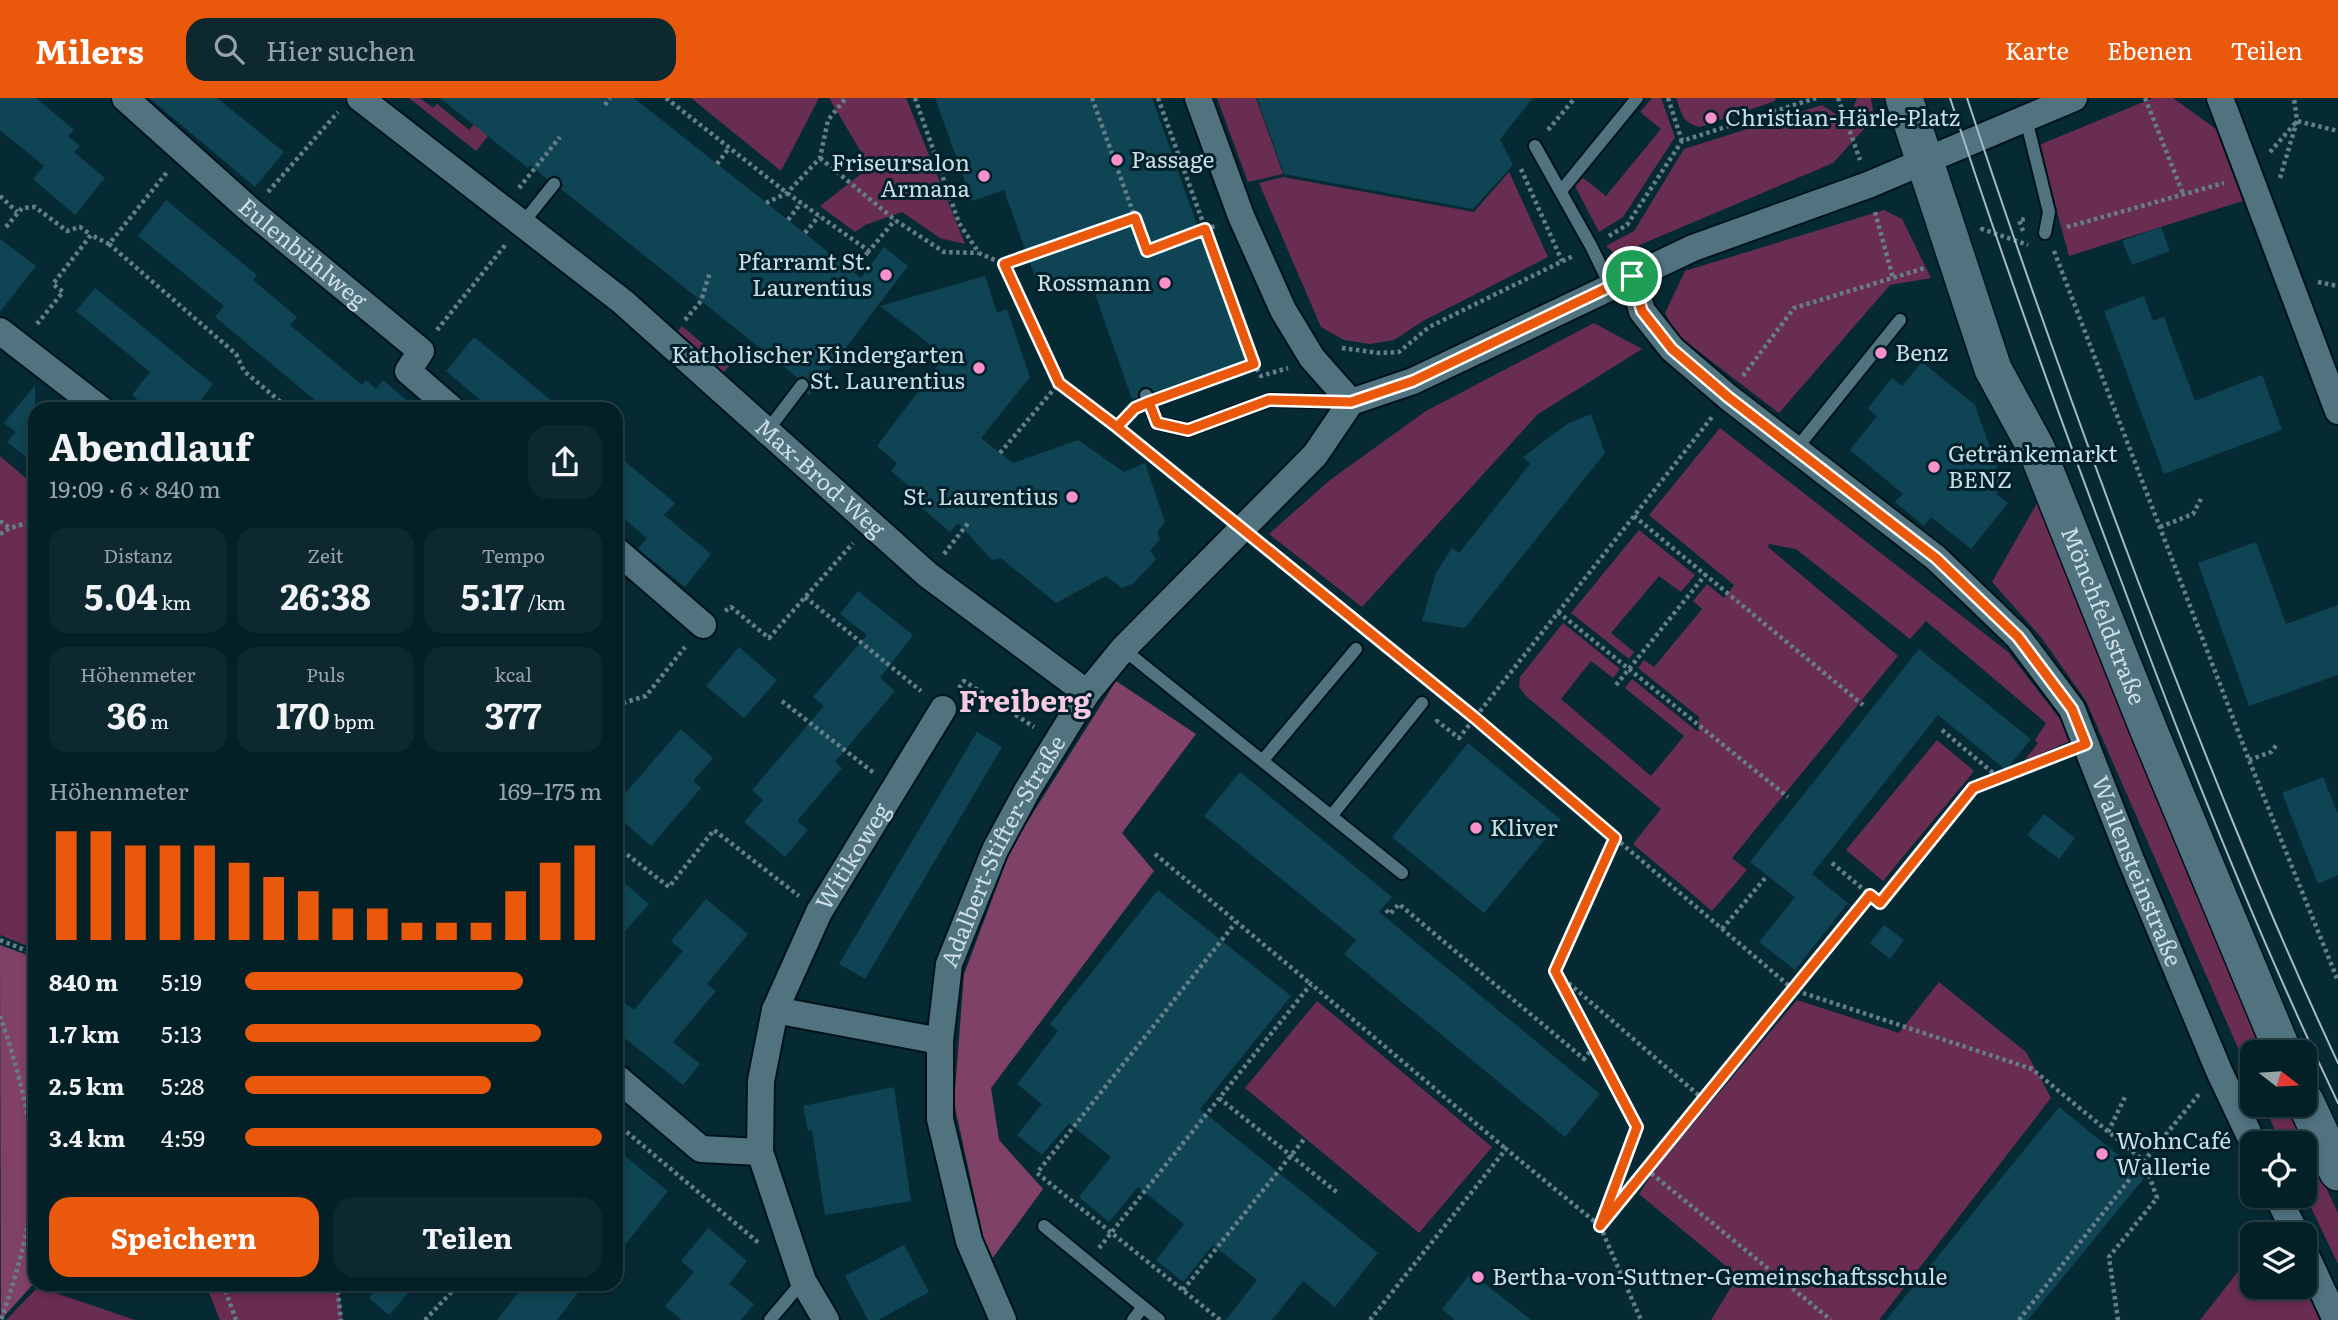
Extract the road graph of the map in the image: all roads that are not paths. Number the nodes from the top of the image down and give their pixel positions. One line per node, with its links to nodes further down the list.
1 (125, 98): 21 (street, Eulenbühlweg)
2 (1198, 98): 22 (street)
3 (1637, 98): 12 (lane)
4 (1904, 98): 10 (main road, Mönchfeldstraße)
5 (2074, 98): 8 (street)
6 (2220, 98): 23 (street)
7 (350, 103): 13 (street, Max-Brod-Weg)
8 (2026, 119): 10 (street); 14 (lane)
9 (1535, 146): 12 (lane)
10 (1924, 162): 15 (street); 37 (main road, Mönchfeldstraße)
11 (554, 184): 13 (lane)
12 (1561, 191): 15 (lane)
13 (512, 217): 24 (street, Max-Brod-Weg)
14 (2045, 233)
15 (1621, 281): 22 (street); 25 (street, Wallensteinstraße)
16 (1900, 320): 25 (lane)
17 (10, 339): 20 (street)
18 (802, 385): 24 (lane)
19 (1148, 398): 22 (lane)
20 (92, 402)
21 (444, 402)
22 (1351, 402): 28 (street, Adalbert-Stifter-Straße)
23 (2338, 411)
24 (767, 431): 30 (street, Max-Brod-Weg)
25 (1796, 449): 41 (street, Wallensteinstraße)
26 (623, 556): 27 (street)
27 (703, 625)
28 (1123, 649): 30 (street, Adalbert-Stifter-Straße); 33 (lane)
29 (1356, 649): 33 (lane)
30 (1087, 693): 38 (street, Adalbert-Stifter-Straße)
31 (1422, 703): 34 (lane)
32 (943, 709): 36 (street, Witikoweg)
33 (1264, 760): 34 (lane)
34 (1332, 815): 35 (lane)
35 (1402, 873)
36 (775, 1010): 38 (street); 42 (street, Witikoweg)
37 (2278, 1040)
38 (940, 1041): 50 (street, Adalbert-Stifter-Straße)
39 (623, 1083): 42 (street)
40 (2312, 1117): 43 (main road)
41 (2247, 1131)
42 (760, 1152): 46 (street, Witikoweg)
43 (2338, 1172)
44 (1044, 1226): 47 (lane)
45 (2317, 1279): 53 (street)
46 (803, 1281): 48 (lane); 49 (street, Witikoweg)
47 (1143, 1307): 51 (lane); 52 (lane)
48 (770, 1320)
49 (826, 1320)
50 (1003, 1320)
51 (1133, 1320)
52 (1159, 1320)
53 (2336, 1320)

